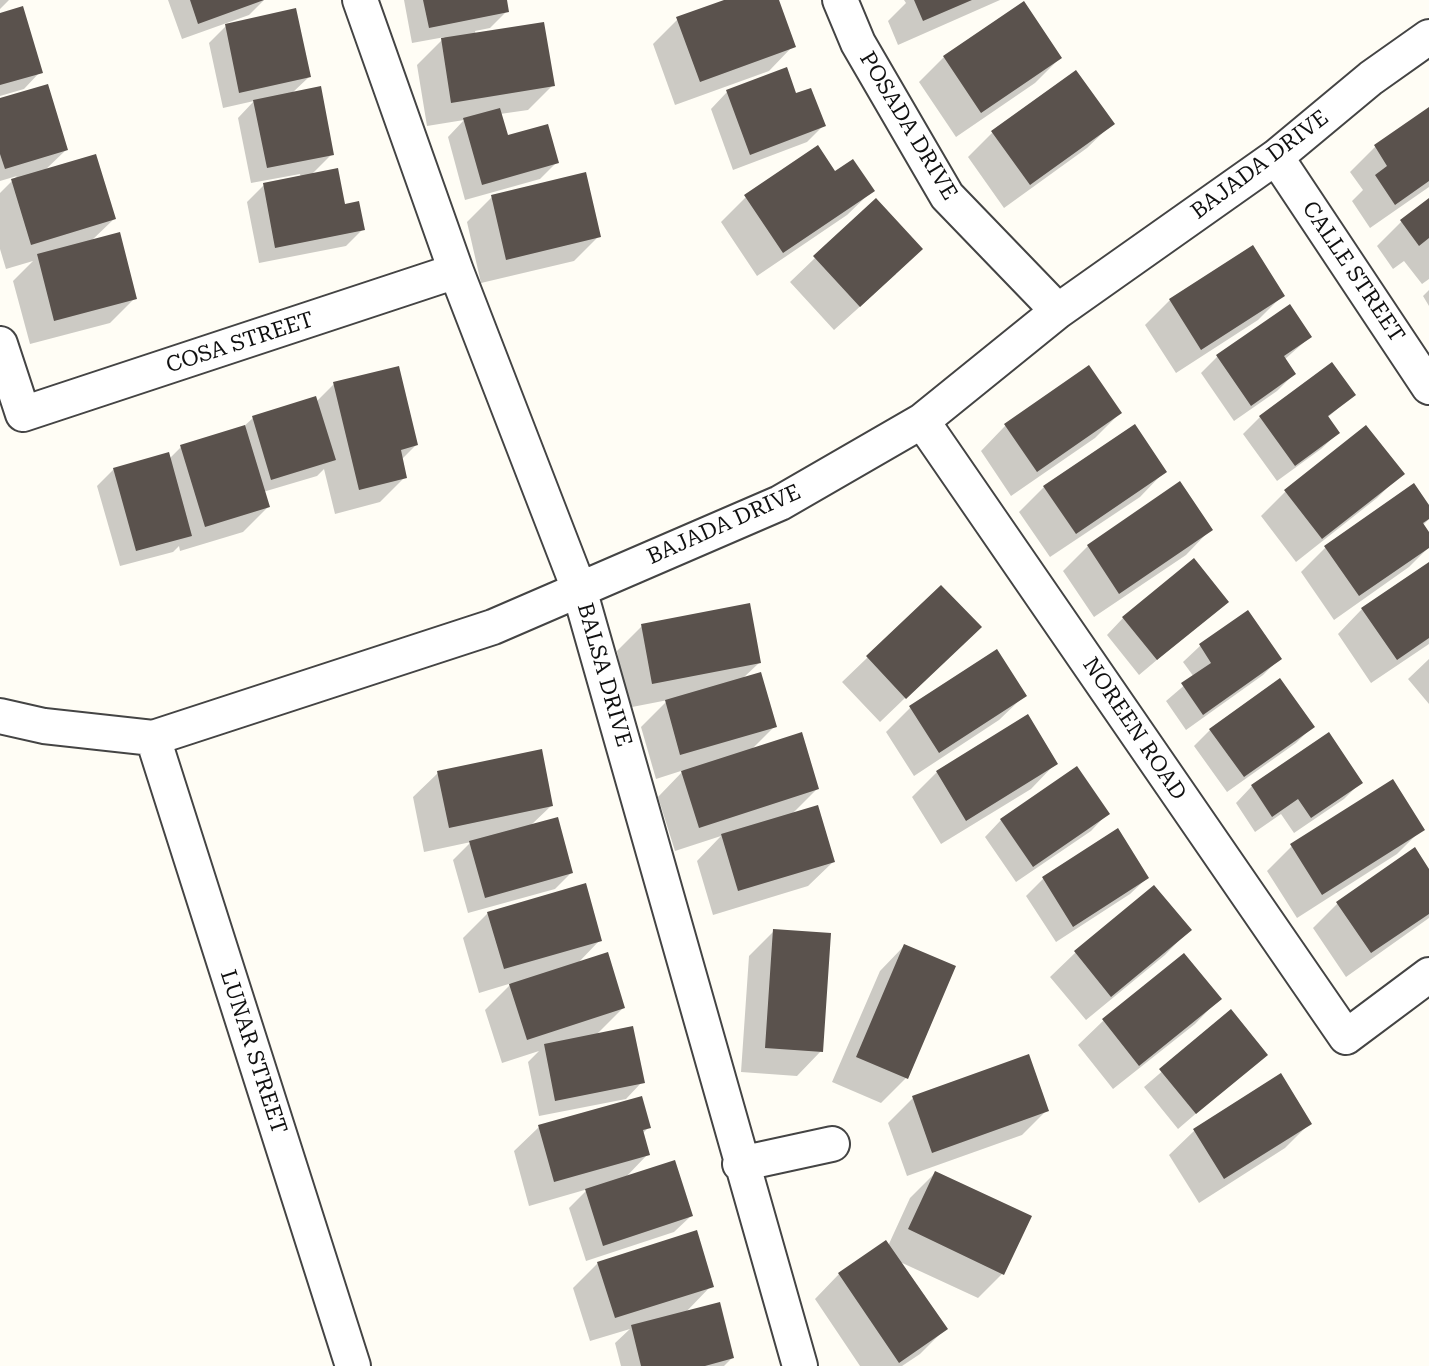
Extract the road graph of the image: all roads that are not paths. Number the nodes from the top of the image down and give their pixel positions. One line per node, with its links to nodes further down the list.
1 (360, 0): 5 (street, BALSA DRIVE)
2 (840, 0): 6 (street, POSADA DRIVE)
3 (1429, 37): 4 (street, BAJADA DRIVE)
4 (1276, 157): 6 (street, BAJADA DRIVE); 8 (street, CALLE STREET)
5 (456, 271): 7 (street, COSA STREET); 10 (street, BALSA DRIVE)
6 (1058, 311): 9 (street, BAJADA DRIVE)
7 (0, 344)
8 (1429, 387)
9 (922, 421): 10 (street, BAJADA DRIVE); 13 (street, NOREEN ROAD)
10 (579, 589): 12 (street, BAJADA DRIVE); 15 (street, BALSA DRIVE)
11 (0, 716): 12 (street, BAJADA DRIVE)
12 (153, 738): 16 (street, LUNAR STREET)
13 (1429, 975)
14 (832, 1144): 15 (street)
15 (740, 1164): 17 (street, BALSA DRIVE)
16 (353, 1366)
17 (800, 1366)

